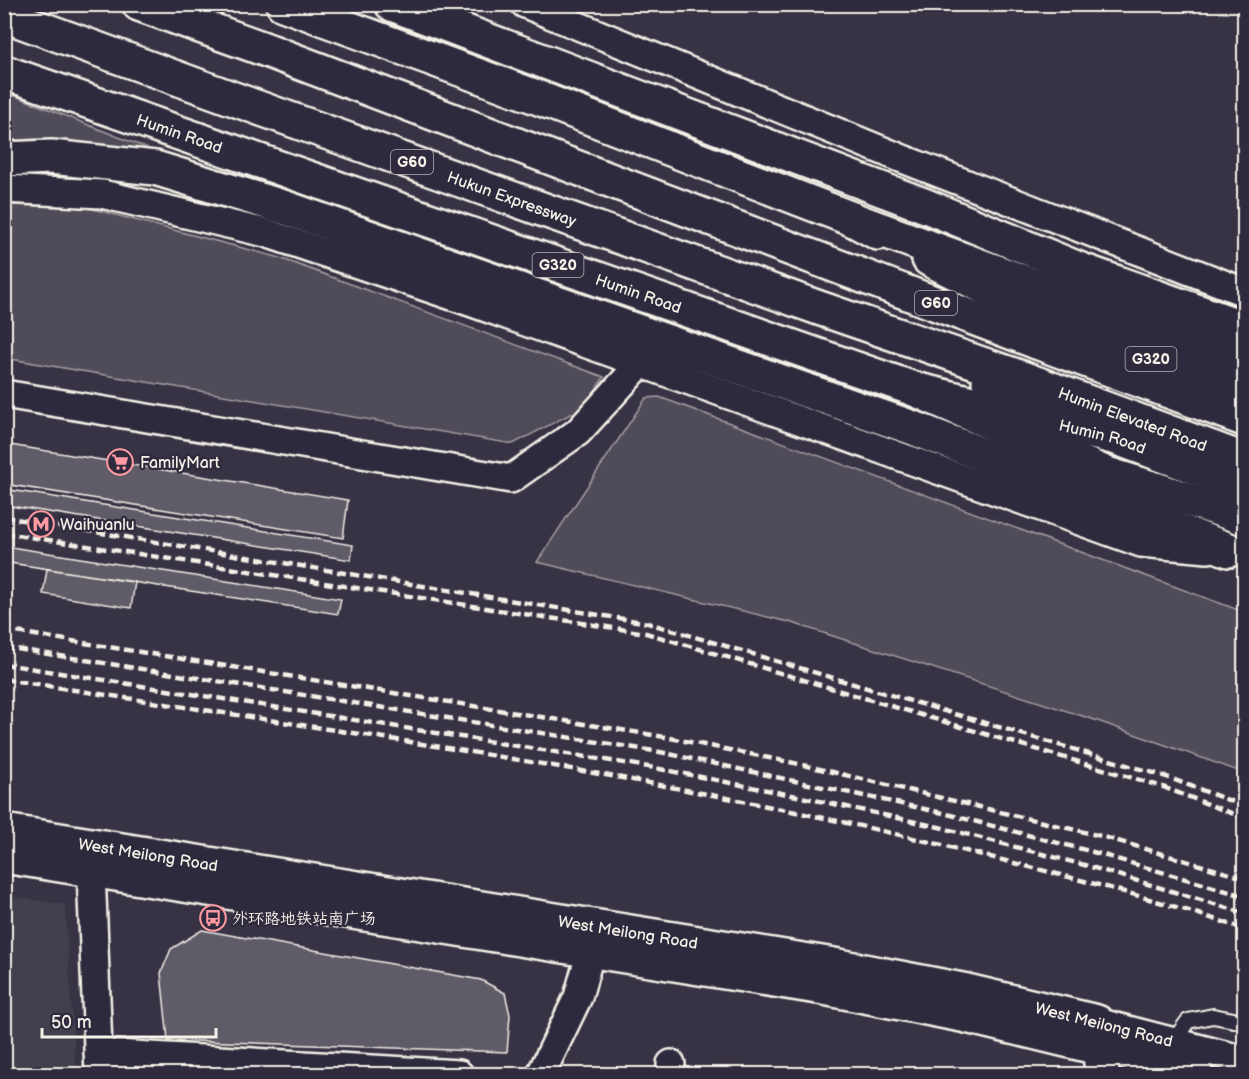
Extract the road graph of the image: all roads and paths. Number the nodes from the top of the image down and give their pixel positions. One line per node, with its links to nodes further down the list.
1 (139, 4): 15 (main road)
2 (284, 4): 10 (main road, G320)
3 (393, 4): 9 (main road)
4 (525, 4): 12 (street)
5 (4, 15): 13 (main road, Hukun Expressway / G60)
6 (4, 72): 19 (main road, Humin Road / G320)
7 (4, 159): 22 (main road)
8 (4, 189): 17 (street)
9 (926, 206): 11 (main road); 14 (main road)
10 (852, 219): 11 (main road); 15 (main road, G320)
11 (1042, 288): 16 (main road)
12 (1245, 292)
13 (819, 308): 18 (main road, Hukun Expressway / G60); 23 (main road)
14 (1245, 328)
15 (1047, 333): 21 (main road, G320)
16 (1239, 361)
17 (641, 363): 20 (street); 28 (street)
18 (1022, 378): 24 (main road, Humin Elevated Road)
19 (914, 389): 23 (main road, Humin Road / G320); 25 (main road)
20 (4, 394)
21 (1237, 408)
22 (916, 429): 25 (main road); 28 (main road)
23 (1117, 438): 26 (main road, Humin Road / G320)
24 (1245, 460)
25 (1107, 474): 27 (main road)
26 (1245, 485)
27 (1245, 518)
28 (1228, 550)
29 (4, 831): 35 (main road, West Meilong Road)
30 (4, 856): 31 (main road, West Meilong Road)
31 (91, 870): 32 (main road, West Meilong Road); 37 (street)
32 (591, 951): 35 (main road, West Meilong Road); 40 (street)
33 (1245, 1022): 34 (lane)
34 (1174, 1040): 35 (street, West Meilong Road); 36 (street, West Meilong Road)
35 (1099, 1048): 41 (street, West Meilong Road)
36 (1245, 1060)
37 (98, 1064): 38 (street)
38 (207, 1067): 39 (street)
39 (459, 1074)
40 (541, 1074)
41 (1199, 1074)

